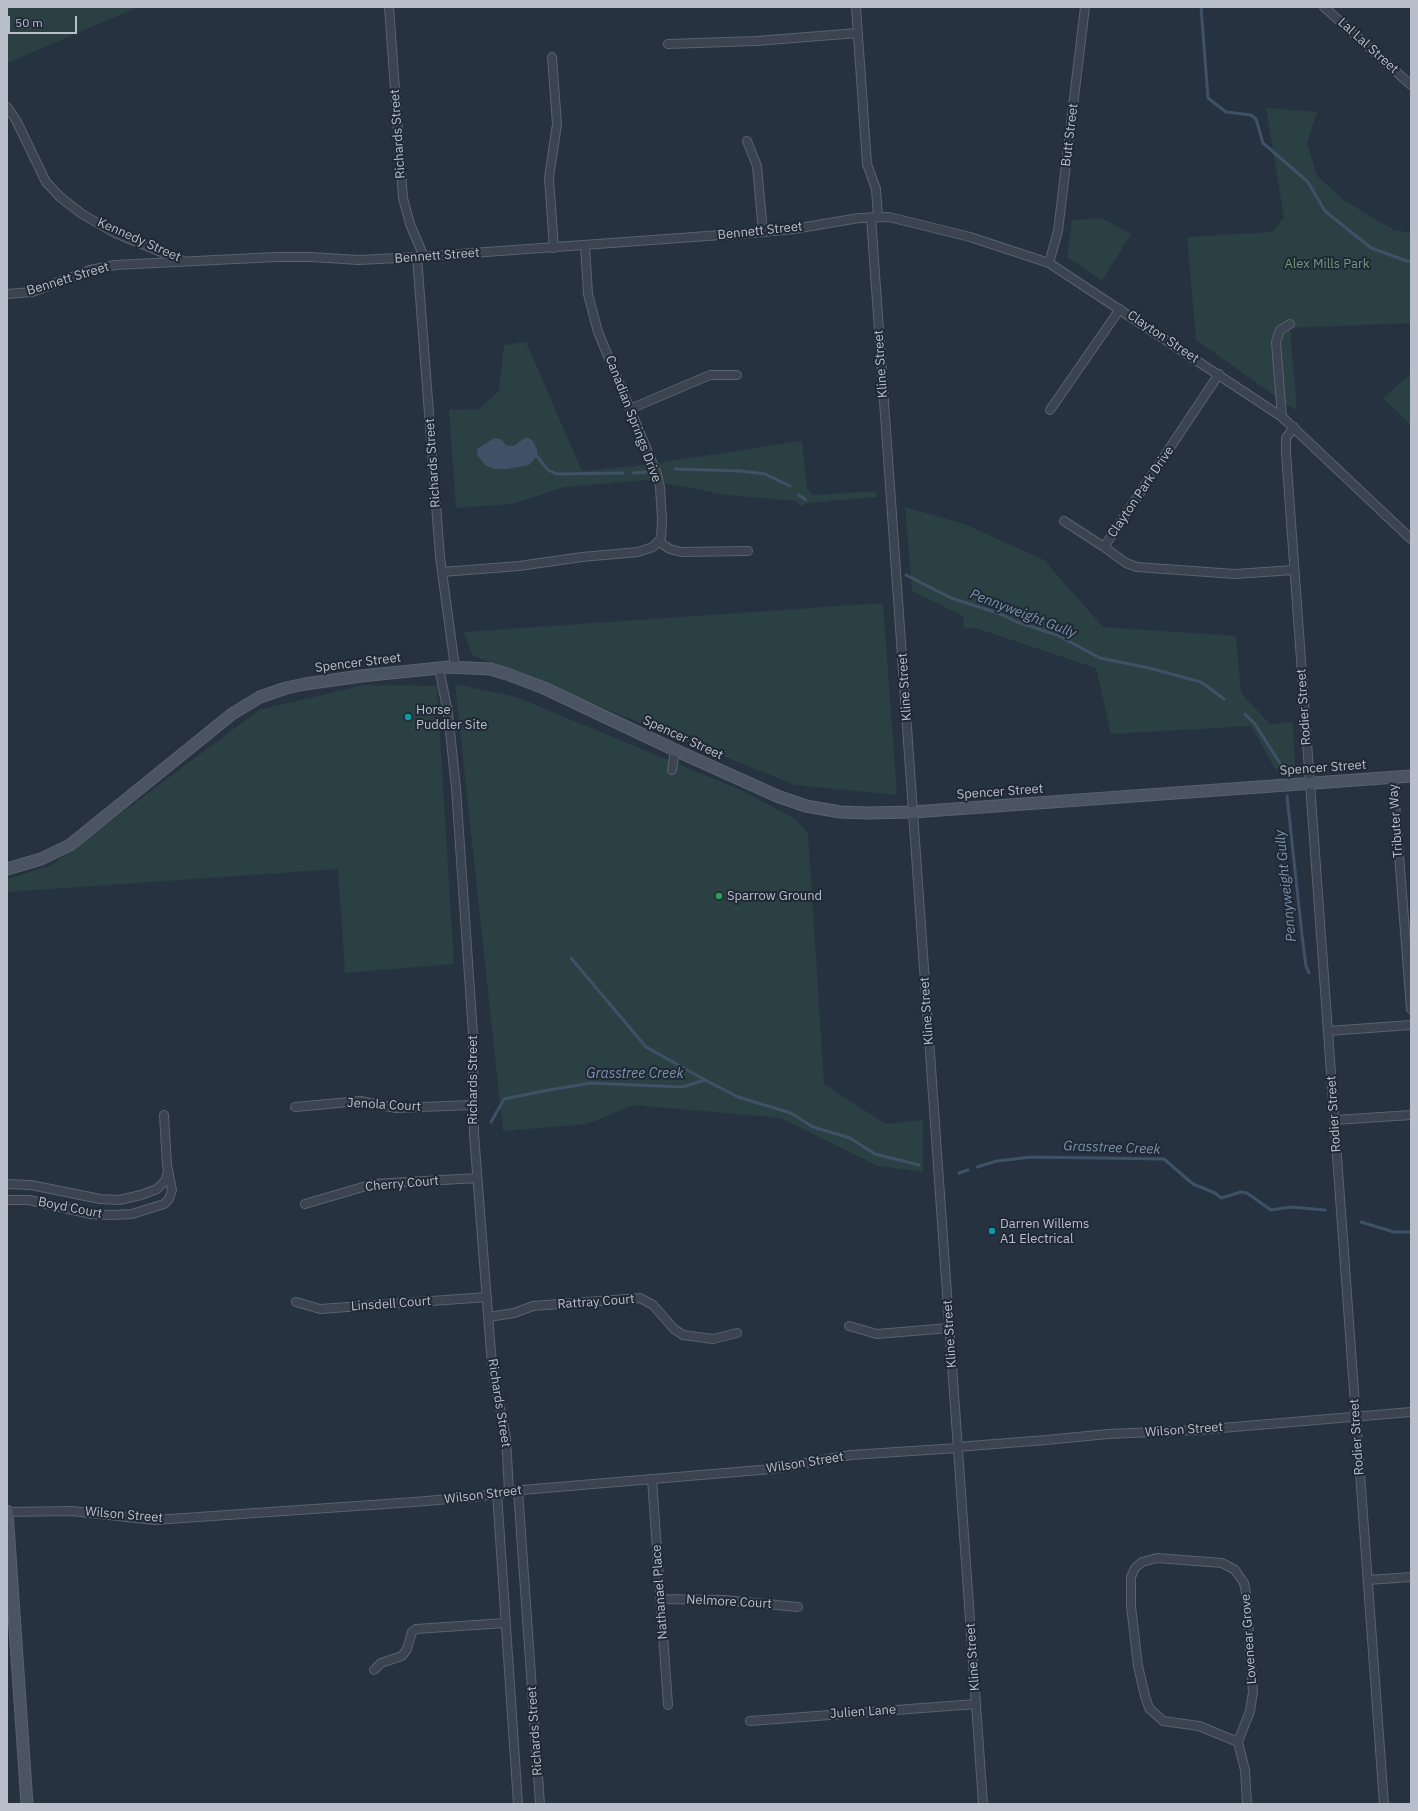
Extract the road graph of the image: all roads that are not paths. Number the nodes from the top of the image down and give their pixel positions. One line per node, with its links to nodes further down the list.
1 (389, 7): 15 (street, Richards Street)
2 (856, 7): 5 (street, Kline Street)
3 (1086, 7): 17 (street, Butt Street)
4 (1324, 7): 8 (street, Lal Lal Street)
5 (858, 33): 6 (street); 11 (street, Kline Street)
6 (668, 44)
7 (552, 57): 14 (street)
8 (1411, 85)
9 (7, 107): 16 (street, Kennedy Street)
10 (747, 141): 12 (street)
11 (874, 217): 12 (street, Bennett Street); 17 (street, Clayton Street); 41 (street, Kline Street)
12 (763, 232): 13 (street, Bennett Street)
13 (585, 246): 14 (street, Bennett Street); 23 (street, Canadian Springs Drive)
14 (554, 248): 15 (street, Bennett Street)
15 (421, 257): 16 (street, Bennett Street); 33 (street, Richards Street)
16 (186, 262): 18 (street, Bennett Street)
17 (1049, 262): 19 (street, Clayton Street)
18 (7, 294)
19 (1120, 309): 21 (street, Clayton Street); 24 (street)
20 (1290, 324): 25 (street)
21 (1219, 374): 25 (street, Clayton Street); 30 (street, Clayton Park Drive)
22 (737, 375): 23 (street)
23 (630, 409): 29 (street, Canadian Springs Drive)
24 (1050, 410)
25 (1282, 417): 26 (street, Clayton Street)
26 (1294, 427): 28 (street, Clayton Street); 32 (street, Rodier Street)
27 (1064, 521): 30 (street)
28 (1411, 539)
29 (659, 542): 31 (street); 33 (street)
30 (1104, 547): 32 (street, Clayton Park Drive)
31 (748, 552)
32 (1294, 570): 40 (street, Rodier Street)
33 (442, 572): 34 (street, Richards Street)
34 (455, 667): 35 (street, Spencer Street); 36 (street, Spencer Street)
35 (439, 668): 42 (street, Spencer Street); 46 (street, Richards Street)
36 (675, 750): 37 (street); 41 (street, Spencer Street)
37 (672, 770)
38 (1411, 776): 39 (street, Spencer Street)
39 (1393, 777): 40 (street, Spencer Street); 43 (street, Tributer Way)
40 (1310, 783): 41 (street, Spencer Street); 45 (street, Rodier Street)
41 (913, 812): 60 (street, Kline Street)
42 (7, 869)
43 (1411, 1009)
44 (1411, 1025): 45 (street)
45 (1328, 1031): 50 (street, Rodier Street)
46 (472, 1105): 47 (street, Jenola Court); 52 (street, Richards Street)
47 (295, 1107)
48 (164, 1115): 51 (street, Boyd Court)
49 (1411, 1115): 50 (street)
50 (1335, 1120): 63 (street, Rodier Street)
51 (168, 1167): 53 (street, Boyd Court); 54 (street, Boyd Court)
52 (477, 1178): 55 (street, Cherry Court); 56 (street, Richards Street)
53 (7, 1184)
54 (7, 1200)
55 (305, 1204)
56 (487, 1297): 57 (street, Linsdell Court); 58 (street, Richards Street)
57 (296, 1302)
58 (488, 1317): 61 (street, Rattray Court); 67 (street, Richards Street)
59 (849, 1326): 60 (street)
60 (949, 1328): 64 (street, Kline Street)
61 (737, 1333)
62 (1411, 1412): 63 (street, Wilson Street)
63 (1355, 1417): 64 (street, Wilson Street); 71 (street, Rodier Street)
64 (957, 1447): 65 (street, Wilson Street); 76 (street, Kline Street)
65 (652, 1479): 66 (street, Wilson Street); 72 (street, Nathanael Place)
66 (518, 1490): 67 (street, Wilson Street); 82 (street, Richards Street)
67 (509, 1491): 68 (street, Wilson Street)
68 (497, 1493): 69 (street, Wilson Street); 74 (street, Richards Street)
69 (7, 1512): 80 (street)
70 (1411, 1577): 71 (street)
71 (1368, 1580): 85 (street, Rodier Street)
72 (661, 1599): 73 (street, Nelmore Court); 77 (street, Nathanael Place)
73 (798, 1607)
74 (505, 1623): 75 (street); 81 (street, Richards Street)
75 (374, 1670)
76 (976, 1704): 78 (street, Julien Lane); 83 (street, Kline Street)
77 (668, 1705)
78 (750, 1721)
79 (1238, 1742): 79 (street, Lovenear Grove); 84 (street)
80 (26, 1804)
81 (518, 1804)
82 (540, 1804)
83 (983, 1804)
84 (1247, 1804)
85 (1384, 1804)

